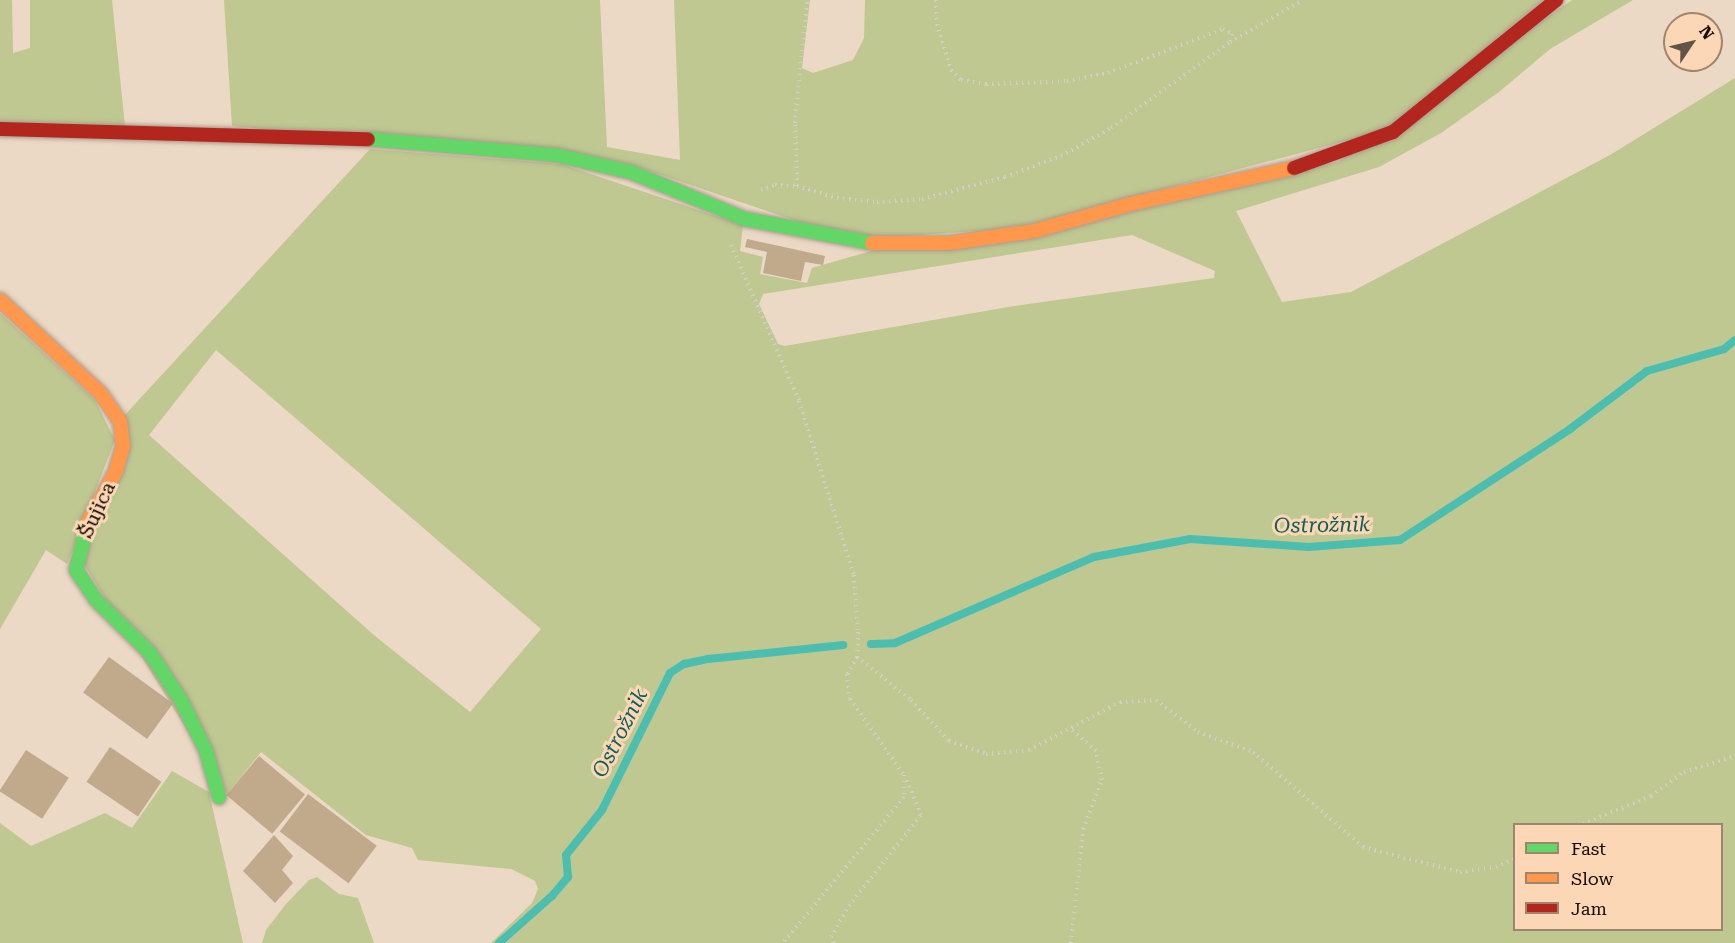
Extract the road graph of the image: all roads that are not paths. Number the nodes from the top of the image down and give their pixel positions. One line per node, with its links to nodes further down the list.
1 (1556, 0): 2 (street)
2 (0, 129)
3 (0, 300): 4 (street, Šujica)
4 (219, 797)

